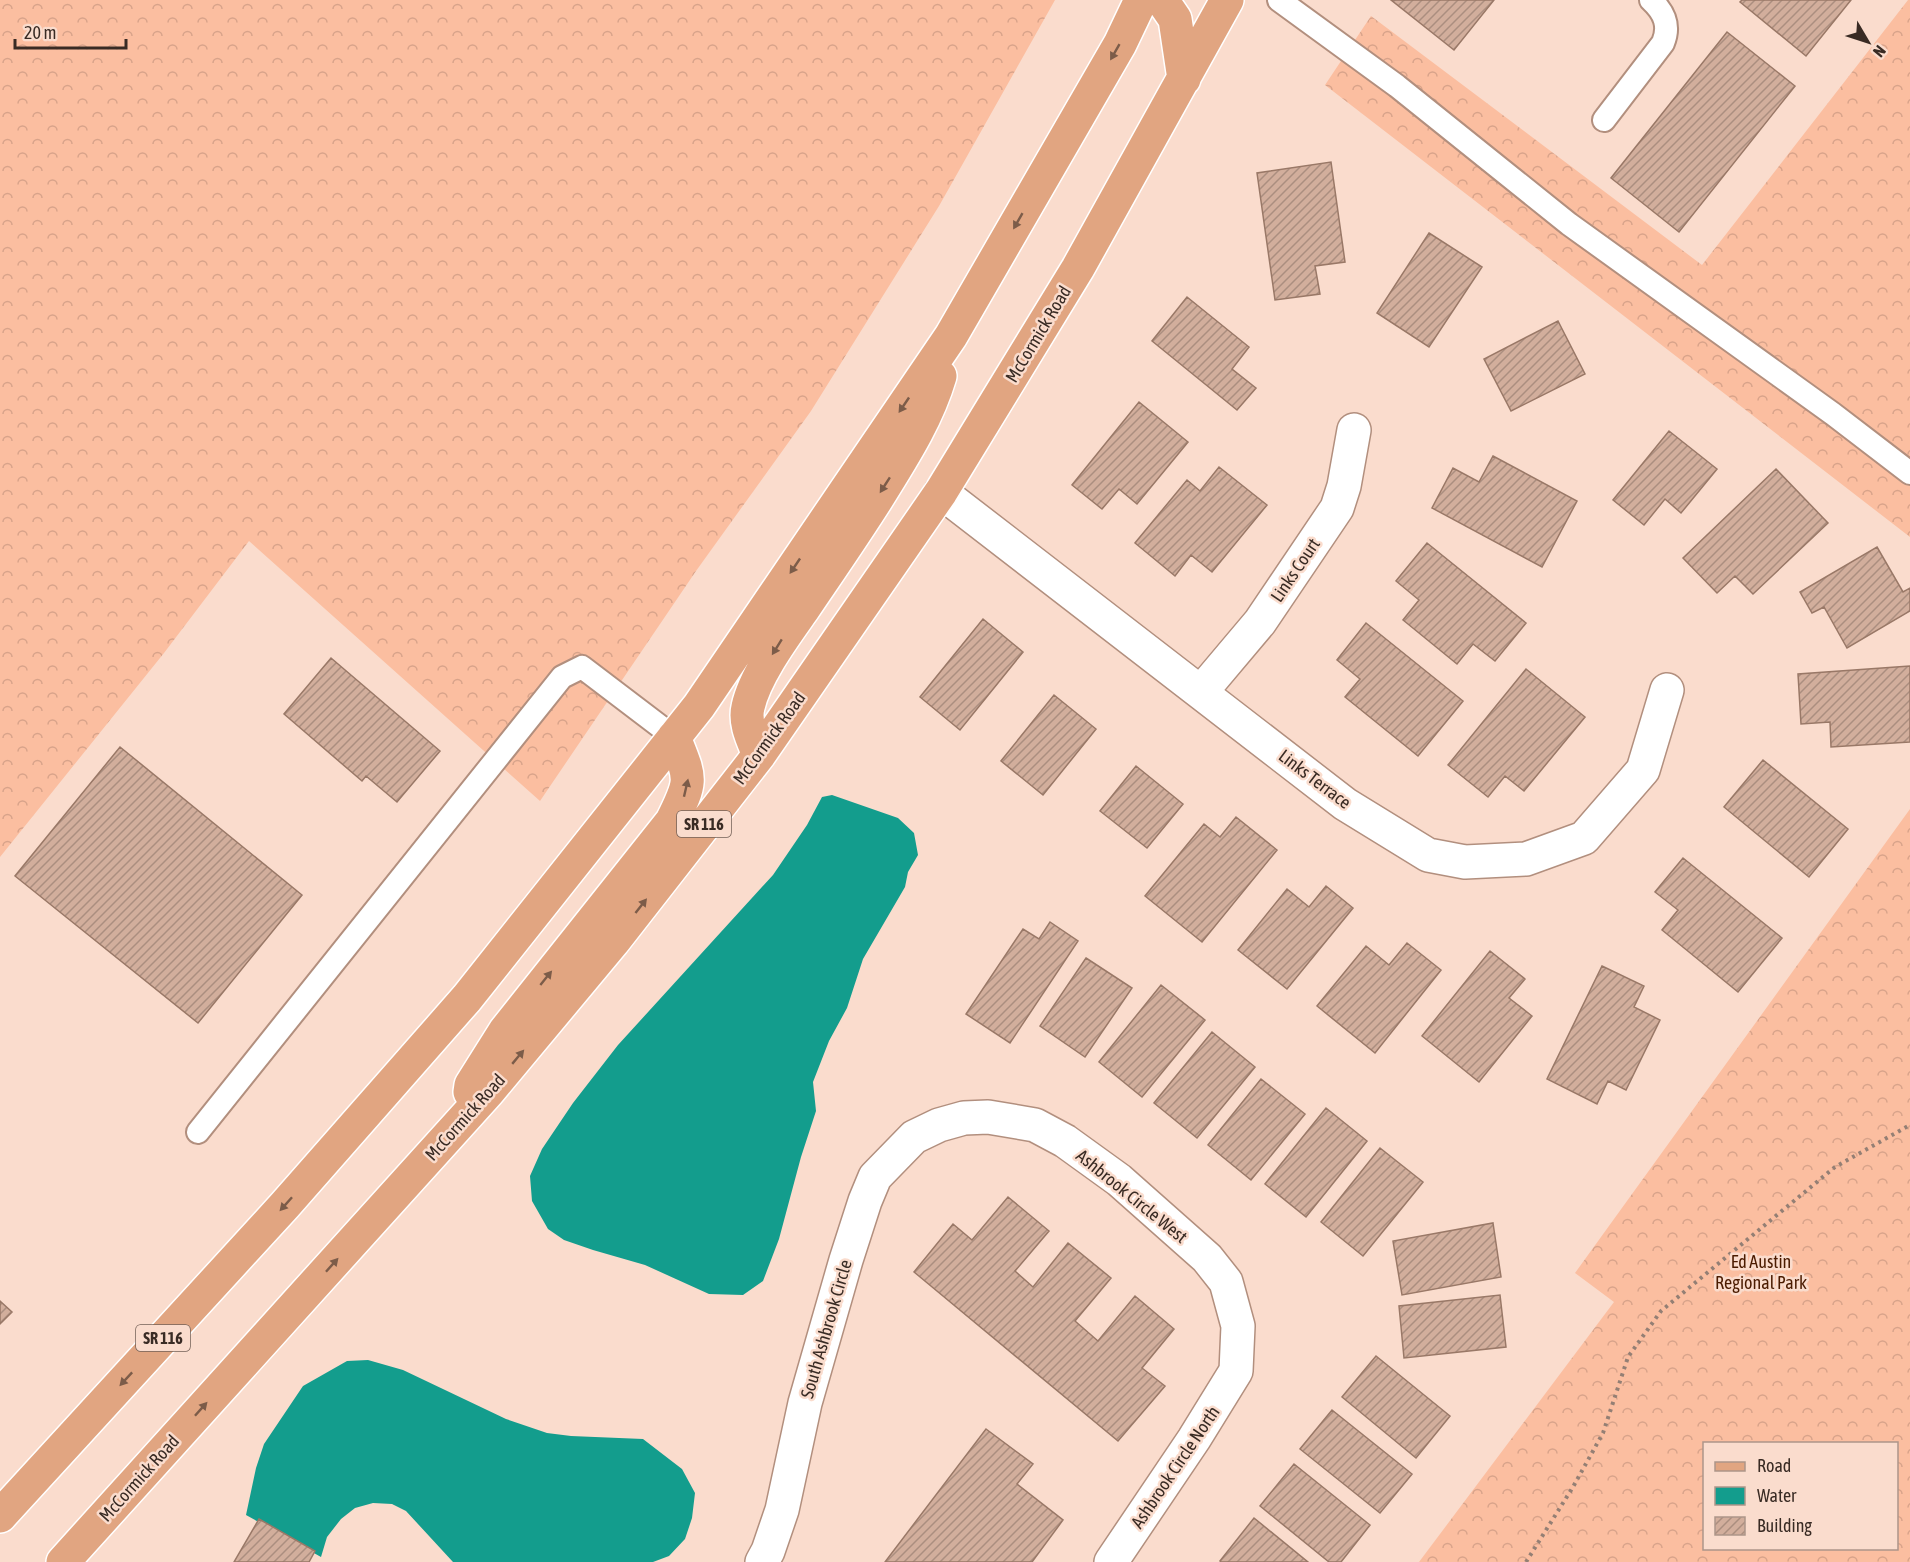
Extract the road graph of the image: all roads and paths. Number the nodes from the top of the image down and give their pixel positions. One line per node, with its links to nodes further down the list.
1 (1141, 0): 8 (main road, SR 116, one-way to 8)
2 (1162, 0): 6 (main road)
3 (1227, 0): 6 (main road, McCormick Road / SR 116)
4 (1279, 0): 10 (lane)
5 (1651, 0): 7 (lane)
6 (1184, 79): 11 (main road, McCormick Road / SR 116)
7 (1604, 120)
8 (951, 336): 14 (main road, SR 116, one-way to 14); 15 (main road, one-way to 15)
9 (1354, 430): 13 (street, Links Court)
10 (1910, 473)
11 (941, 492): 13 (street, Links Terrace); 15 (main road, McCormick Road / SR 116)
12 (1667, 690): 13 (street, Links Terrace)
13 (1201, 692)
14 (674, 737): 16 (main road, one-way to 14); 19 (lane); 21 (main road, SR 116, one-way to 21)
15 (759, 755): 16 (main road, McCormick Road / SR 116, one-way to 15)
16 (466, 1117): 22 (main road, McCormick Road / SR 116, one-way to 16)
17 (939, 1125): 20 (street, Ashbrook Circle West); 23 (street, South Ashbrook Circle)
18 (1910, 1125): 25 (path)
19 (198, 1132)
20 (1236, 1371): 24 (street, Ashbrook Circle North)
21 (0, 1516)
22 (63, 1562)
23 (762, 1562)
24 (1111, 1562)
25 (1526, 1562)

